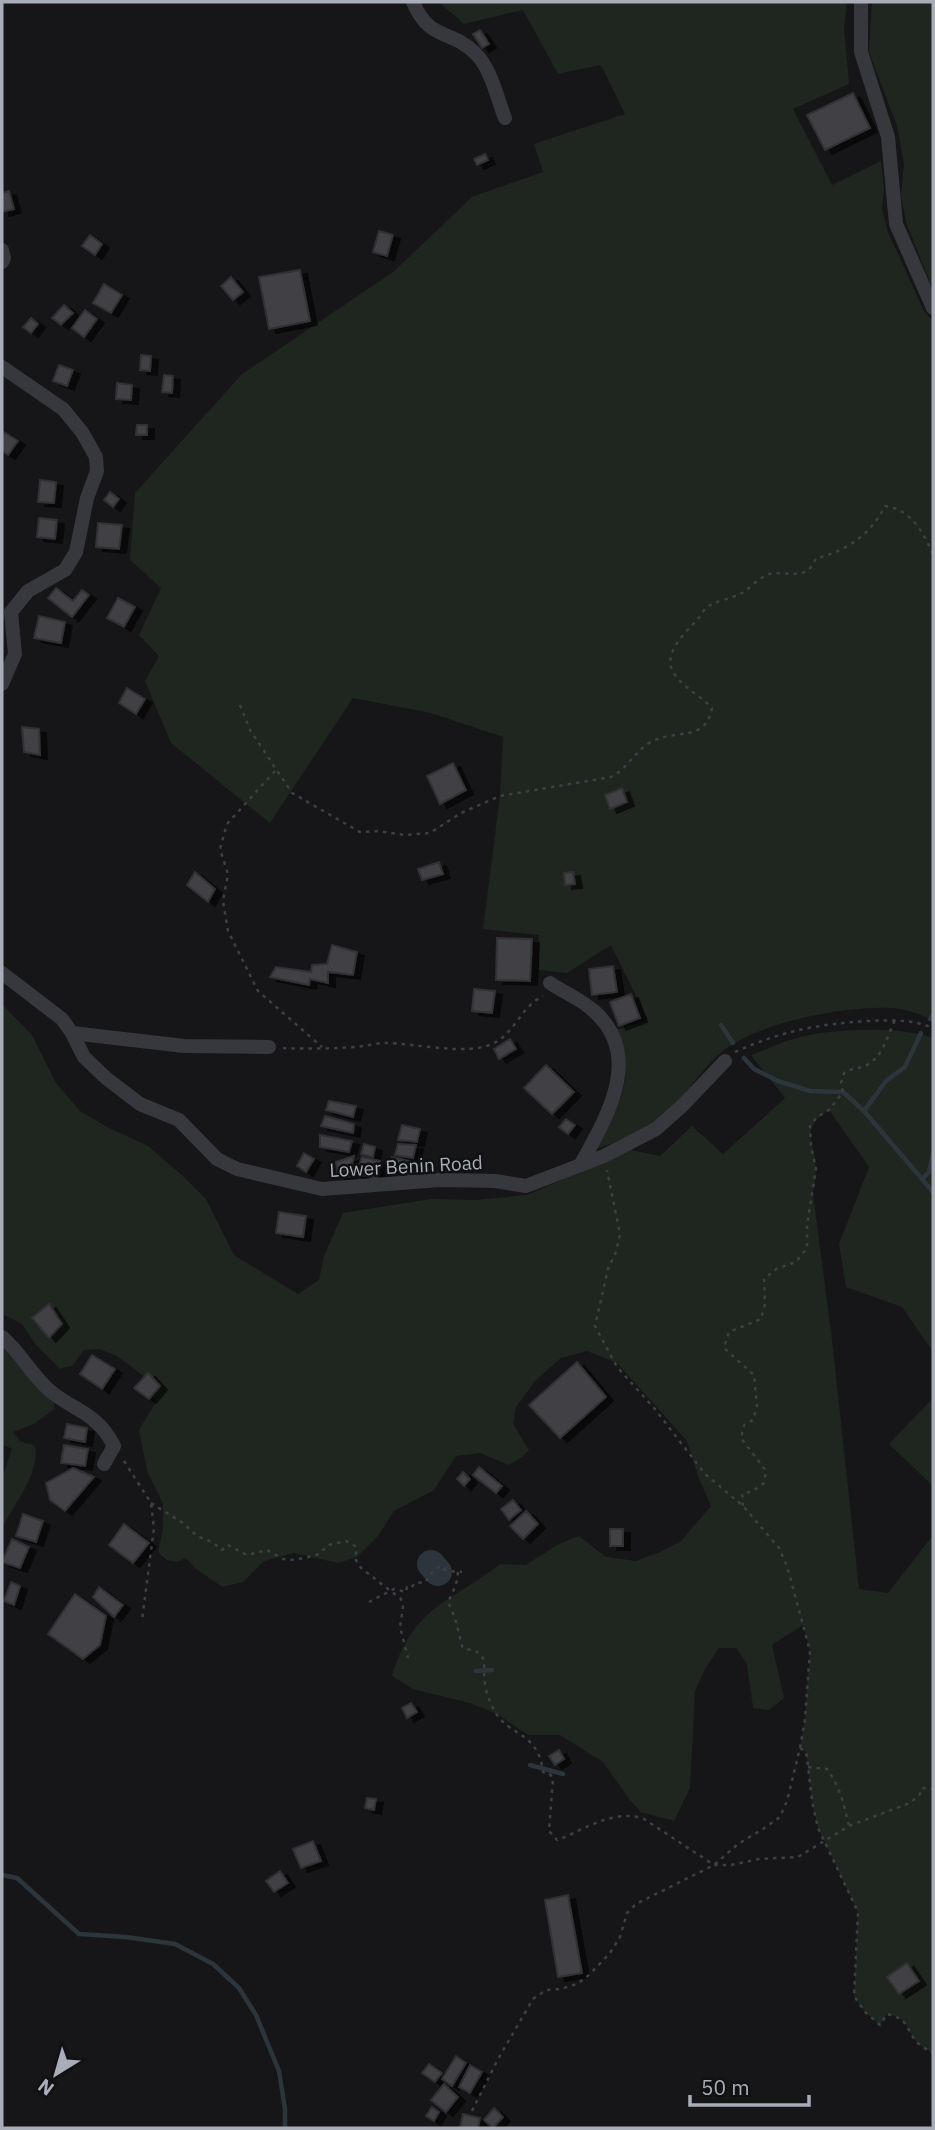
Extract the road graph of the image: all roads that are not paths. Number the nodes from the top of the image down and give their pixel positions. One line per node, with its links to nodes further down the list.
1 (413, 2): 3 (street)
2 (861, 2): 6 (street)
3 (505, 118)
4 (2, 250): 5 (street)
5 (2, 262)
6 (933, 308)
7 (2, 367): 8 (street)
8 (2, 684)
9 (2, 973): 11 (street, Lower Benin Road)
10 (555, 986): 14 (street)
11 (72, 1033): 12 (street); 14 (street, Lower Benin Road)
12 (270, 1047)
13 (725, 1061): 14 (street, Lower Benin Road)
14 (582, 1164)
15 (5, 1339): 16 (street)
16 (104, 1464)

